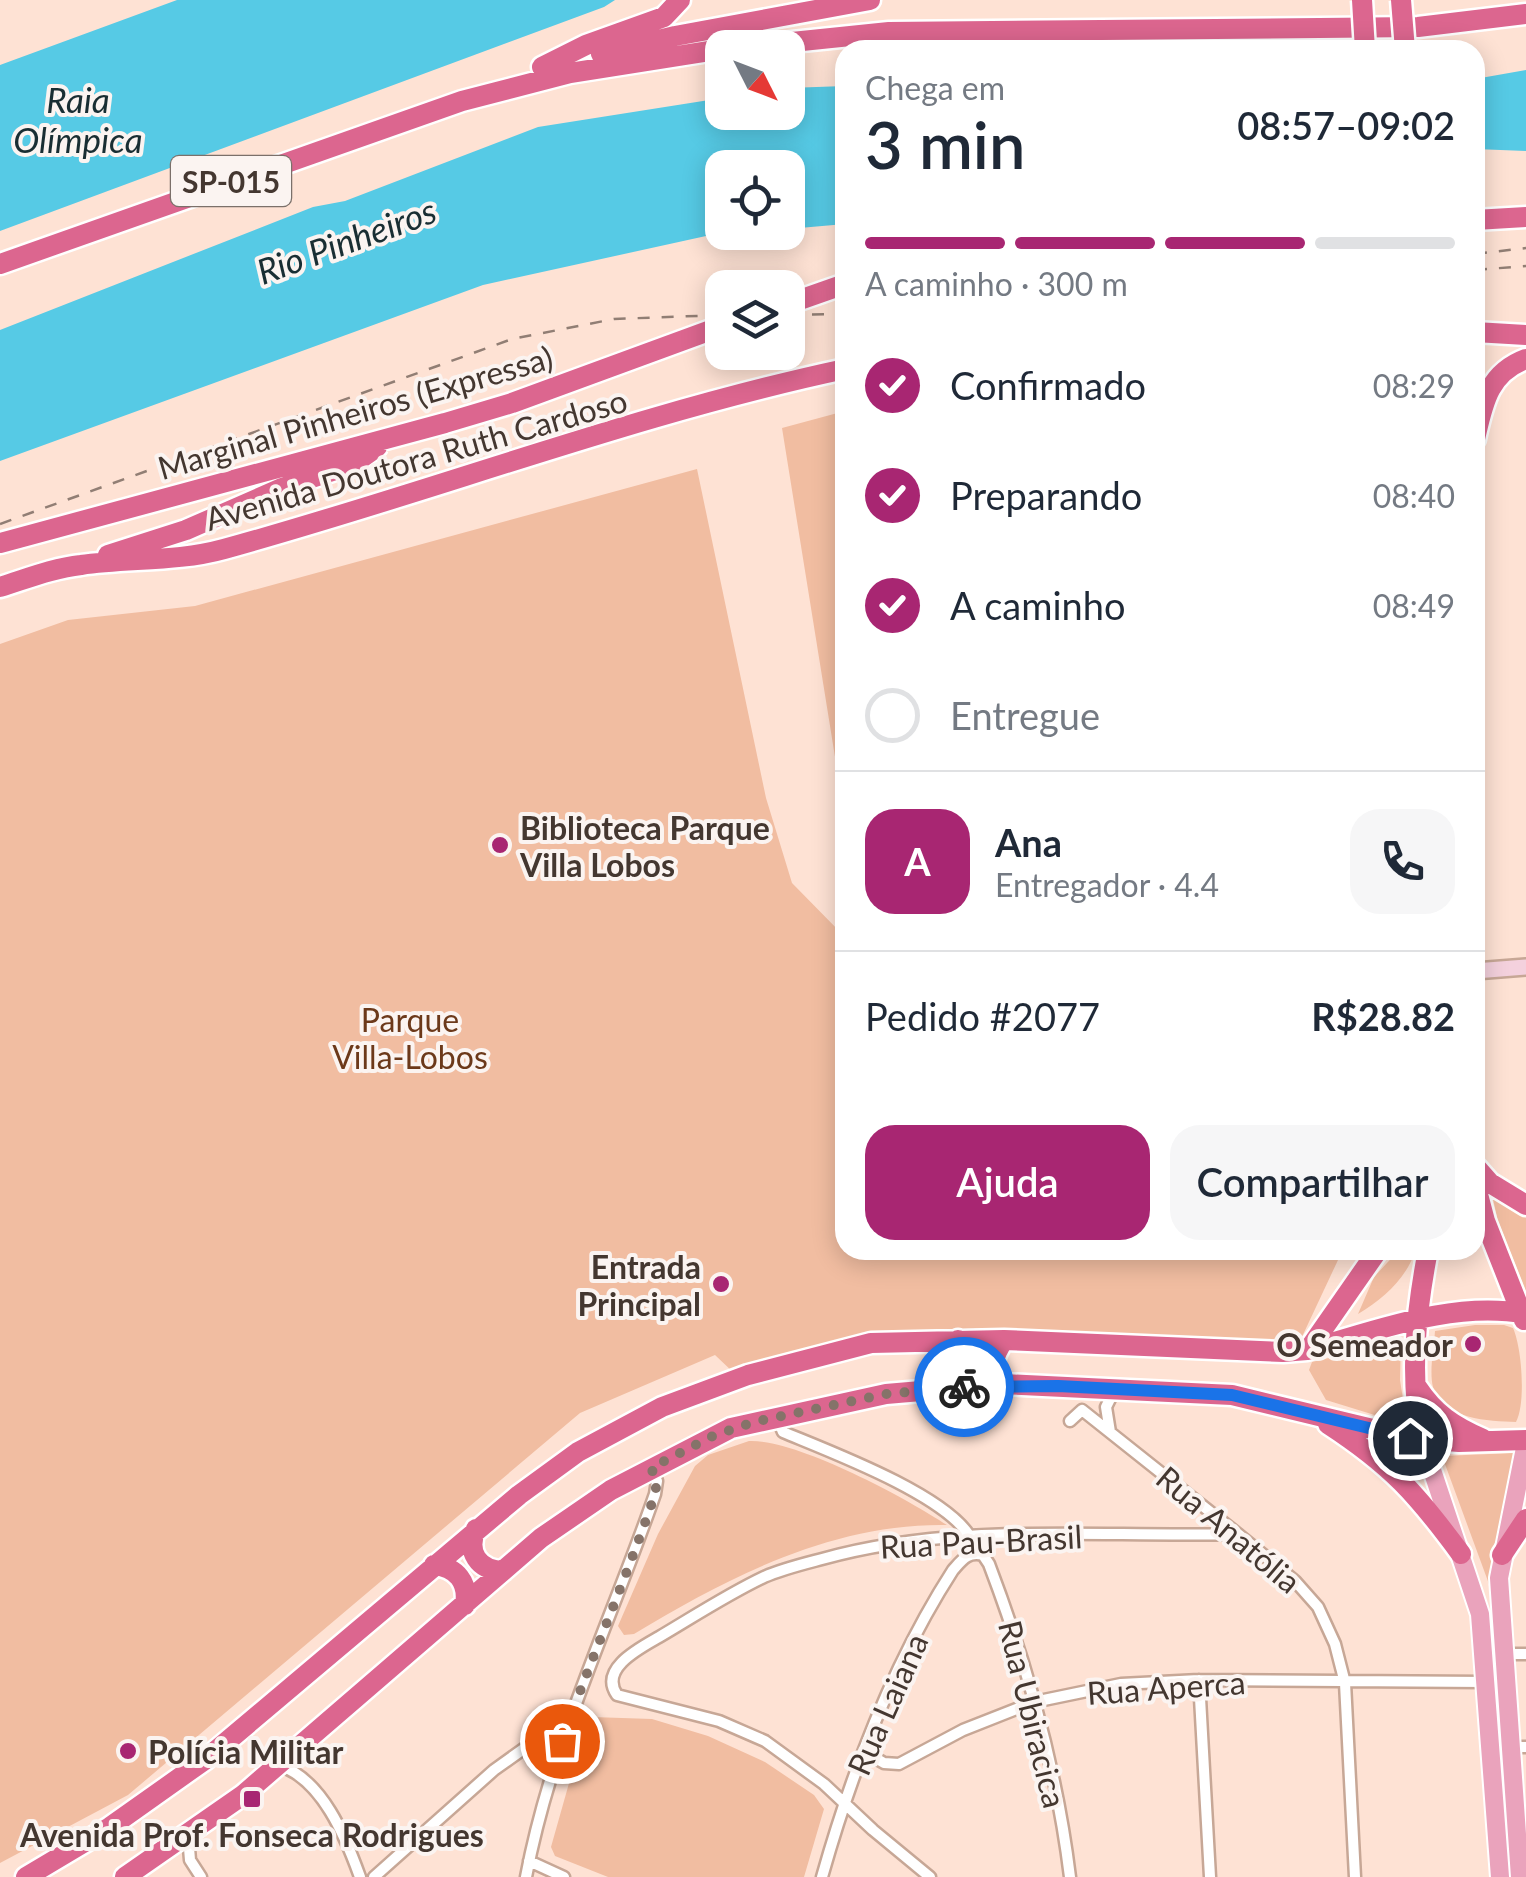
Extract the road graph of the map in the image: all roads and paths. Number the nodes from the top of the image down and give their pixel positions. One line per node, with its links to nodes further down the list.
1 (680, 0): 10 (highway)
2 (870, 0): 10 (highway)
3 (1362, 0): 6 (highway, bridge)
4 (1401, 0): 7 (highway, bridge)
5 (1526, 14): 8 (highway)
6 (1364, 40)
7 (1404, 40)
8 (805, 41)
9 (705, 52): 11 (highway, SP-015)
10 (542, 66): 11 (highway)
11 (462, 101): 14 (highway, SP-015)
12 (1526, 218): 13 (highway)
13 (1485, 220)
14 (0, 264)
15 (835, 288): 16 (highway)
16 (805, 298)
17 (705, 332): 23 (highway, Marginal Pinheiros (Expressa))
18 (1485, 333): 19 (highway)
19 (1526, 336)
20 (1526, 359): 22 (highway)
21 (835, 371): 25 (highway, Avenida Doutora Ruth Cardoso)
22 (1485, 399)
23 (381, 442): 24 (highway, Marginal Pinheiros (Expressa)); 25 (highway)
24 (0, 543)
25 (78, 565): 26 (highway, Avenida Doutora Ruth Cardoso)
26 (0, 587)
27 (1526, 967): 28 (street)
28 (1485, 970)
29 (1485, 1177): 30 (highway)
30 (1526, 1205)
31 (1485, 1217): 34 (highway)
32 (1371, 1260): 38 (highway)
33 (1427, 1260): 35 (highway)
34 (1525, 1318): 35 (highway)
35 (1418, 1321): 38 (highway); 40 (highway)
36 (958, 1340): 37 (highway); 41 (highway); 52 (highway)
37 (1004, 1340): 38 (highway); 39 (highway)
38 (1307, 1350)
39 (1004, 1384): 41 (highway); 42 (highway)
40 (1416, 1386): 47 (highway); 48 (highway)
41 (957, 1387): 44 (highway)
42 (1115, 1389): 43 (highway); 46 (street)
43 (1313, 1415): 47 (highway); 55 (highway)
44 (777, 1416): 50 (highway); 54 (street)
45 (1070, 1421): 46 (street, Rua Anatólia)
46 (1110, 1432): 53 (street, Rua Anatólia)
47 (1422, 1440): 48 (highway); 55 (main road)
48 (1489, 1442): 49 (highway)
49 (1526, 1442): 57 (main road)
50 (651, 1468): 59 (highway); 67 (street)
51 (1526, 1519): 57 (highway)
52 (476, 1529): 58 (highway); 59 (highway)
53 (1238, 1534): 54 (street, Rua Pau-Brasil); 64 (street, Rua Anatólia)
54 (969, 1535): 71 (street, Rua Pau-Brasil)
55 (1461, 1554): 61 (main road)
56 (983, 1555): 66 (street, Rua Ubiracica); 69 (street, Rua Laiana)
57 (1502, 1555): 61 (main road)
58 (434, 1566): 60 (highway); 74 (highway)
59 (503, 1571): 60 (highway)
60 (464, 1605): 70 (highway)
61 (1493, 1654): 62 (street); 65 (main road); 68 (main road)
62 (1526, 1654)
63 (1199, 1680): 64 (street, Rua Aperca); 66 (street, Rua Aperca); 84 (street)
64 (1344, 1682): 65 (street, Rua Aperca); 85 (street, Rua Anatólia)
65 (1486, 1682): 86 (main road)
66 (1034, 1702): 69 (street, Rua Aperca); 83 (street, Rua Ubiracica)
67 (572, 1714): 73 (street); 78 (street)
68 (1518, 1747): 87 (main road)
69 (865, 1752): 71 (street, Rua Laiana)
70 (277, 1765): 72 (highway); 77 (street)
71 (844, 1804): 81 (street, Rua Laiana); 82 (street)
72 (189, 1834): 75 (highway); 76 (street)
73 (528, 1861): 79 (street); 80 (street)
74 (26, 1877)
75 (125, 1877)
76 (200, 1877)
77 (360, 1877)
78 (374, 1877)
79 (526, 1877)
80 (564, 1877)
81 (822, 1877)
82 (930, 1877)
83 (1070, 1877)
84 (1210, 1877)
85 (1355, 1877)
86 (1500, 1877)
87 (1520, 1877)

